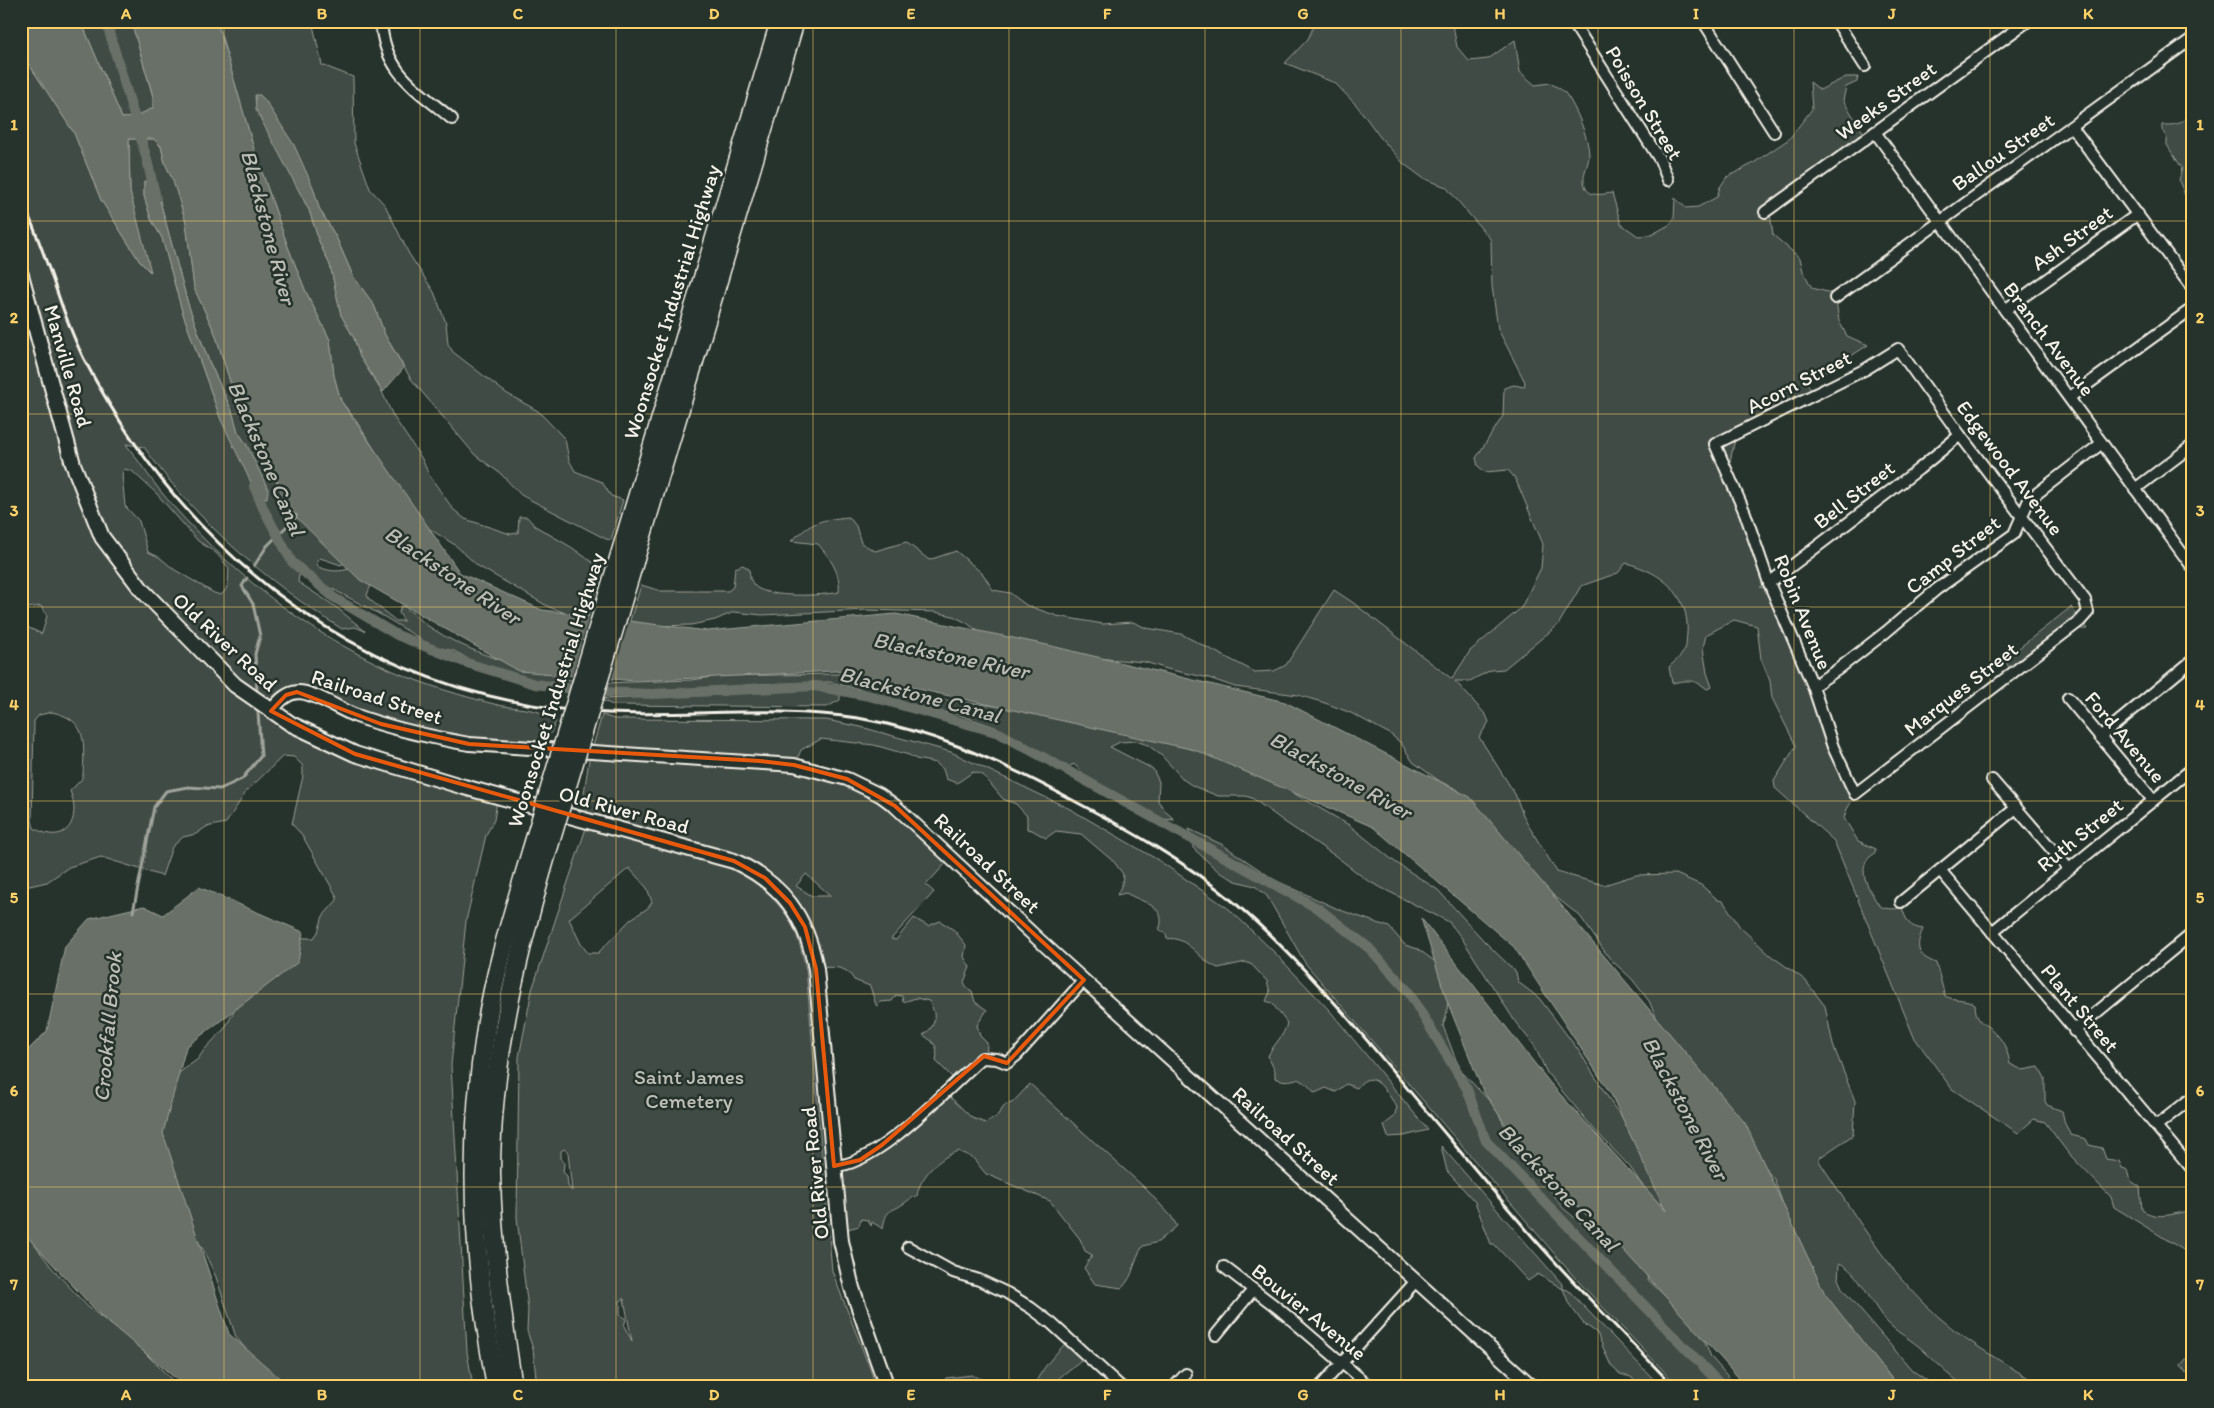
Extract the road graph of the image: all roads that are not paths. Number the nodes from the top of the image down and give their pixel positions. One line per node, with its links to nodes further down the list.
1 (382, 21): 10 (street)
2 (780, 21): 24 (highway, Woonsocket Industrial Highway)
3 (795, 21): 24 (highway, Woonsocket Industrial Highway)
4 (1572, 21): 14 (street, Poisson Street)
5 (1703, 21): 12 (street)
6 (1836, 21): 9 (street)
7 (2028, 21): 13 (street, Weeks Street)
8 (2193, 38): 11 (street, Ballou Street)
9 (1865, 66)
10 (452, 119)
11 (2072, 127): 16 (street); 17 (street, Ballou Street)
12 (1774, 132)
13 (1876, 132): 15 (street, Weeks Street); 17 (street, Branch Avenue)
14 (1668, 180)
15 (1765, 212)
16 (2138, 214): 19 (street); 22 (street, Ash Street)
17 (1939, 221): 20 (street, Ballou Street); 22 (street, Branch Avenue)
18 (21, 275): 30 (main road, Manville Road)
19 (2193, 289)
20 (1835, 298)
21 (2193, 308): 25 (street)
22 (2005, 310): 25 (street, Branch Avenue)
23 (1898, 349): 26 (street, Edgewood Avenue); 28 (street, Acorn Street)
24 (682, 373): 46 (highway, Woonsocket Industrial Highway, bridge)
25 (2070, 397): 27 (street, Branch Avenue)
26 (1960, 435): 32 (street, Edgewood Avenue); 34 (street, Bell Street)
27 (2102, 443): 31 (street, Branch Avenue); 32 (street, Camp Street)
28 (1715, 444): 34 (street, Robin Avenue)
29 (2193, 445): 31 (street)
30 (75, 467): 39 (main road, Old River Road)
31 (2135, 489): 33 (street, Branch Avenue)
32 (2022, 516): 35 (street, Edgewood Avenue); 37 (street, Camp Street)
33 (2193, 568)
34 (1769, 582): 37 (street, Robin Avenue)
35 (2088, 612): 43 (street, Marques Street)
36 (2193, 660): 40 (street)
37 (1814, 686): 43 (street, Robin Avenue)
38 (2068, 698): 40 (street, Ford Avenue)
39 (271, 711): 52 (street, Railroad Street); 56 (main road, Old River Road)
40 (2100, 737): 44 (street, Ford Avenue)
41 (2193, 768): 44 (street, Ruth Street)
42 (1992, 780): 45 (street)
43 (1855, 794)
44 (2153, 800): 47 (street, Ruth Street)
45 (2016, 808): 47 (street); 48 (street)
46 (539, 854): 65 (highway, Woonsocket Industrial Highway); 66 (highway, Woonsocket Industrial Highway)
47 (2069, 868): 50 (street, Ruth Street)
48 (1940, 870): 49 (street); 50 (street, Plant Street)
49 (1901, 902)
50 (1992, 932): 53 (street, Plant Street)
51 (2193, 933): 53 (street)
52 (1084, 980): 56 (street); 60 (street, Railroad Street)
53 (2074, 1030): 55 (street, Plant Street)
54 (2193, 1097): 55 (street)
55 (2156, 1126): 57 (street, Plant Street)
56 (834, 1166): 67 (main road, Old River Road)
57 (2193, 1170)
58 (908, 1247): 68 (street)
59 (1224, 1267): 61 (street, Bouvier Avenue)
60 (1416, 1281): 63 (street); 72 (street, Railroad Street)
61 (1253, 1290): 62 (street); 63 (street, Bouvier Avenue)
62 (1216, 1335)
63 (1341, 1362): 70 (street); 71 (street, Bouvier Avenue)
64 (1186, 1374): 69 (street)
65 (496, 1387)
66 (513, 1387)
67 (887, 1387)
68 (1121, 1387)
69 (1174, 1387)
70 (1320, 1387)
71 (1370, 1387)
72 (1533, 1387)

